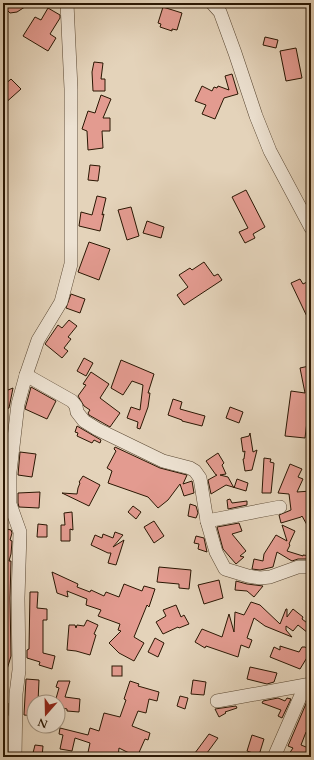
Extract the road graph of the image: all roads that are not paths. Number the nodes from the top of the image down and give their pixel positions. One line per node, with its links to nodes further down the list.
1 (68, 3): 4 (street)
2 (212, 3): 3 (street)
3 (311, 228)
4 (26, 375): 6 (street); 10 (street)
5 (280, 507): 6 (street)
6 (207, 522): 7 (street)
7 (311, 567)
8 (308, 685): 9 (street); 11 (street)
9 (217, 701)
10 (15, 757)
11 (274, 757)

